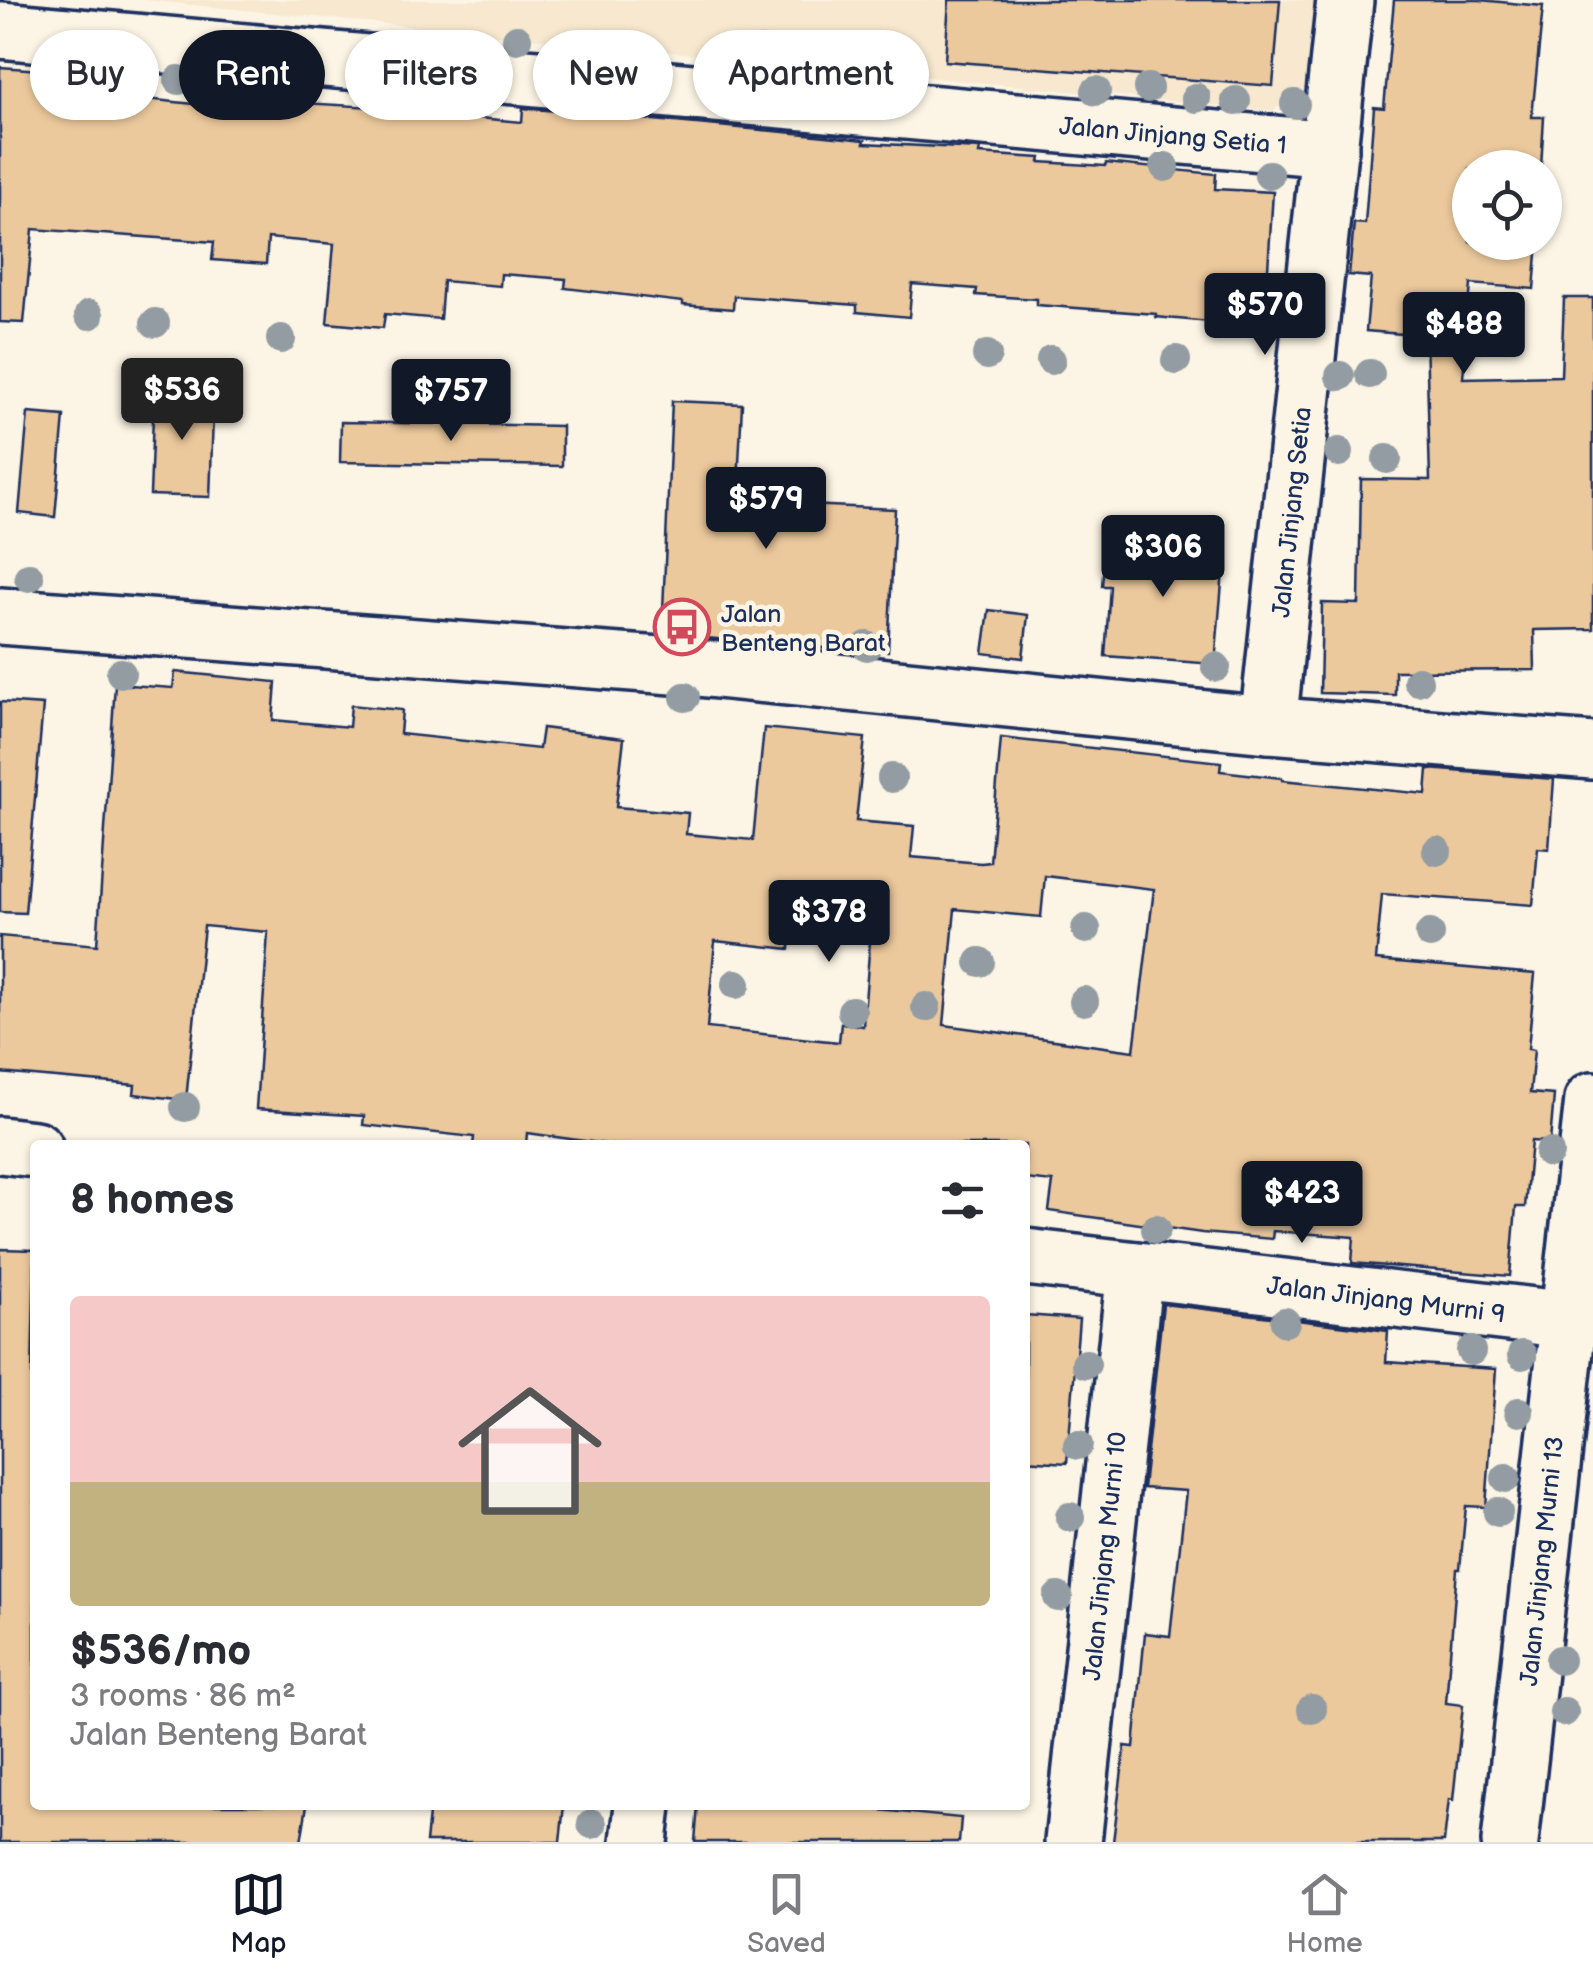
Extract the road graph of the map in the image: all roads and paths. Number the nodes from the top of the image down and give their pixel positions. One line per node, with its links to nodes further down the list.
1 (1345, 0): 3 (street, Jalan Jinjang Setia)
2 (0, 30): 3 (street, Jalan Jinjang Setia 1)
3 (1330, 149): 5 (street, Jalan Jinjang Setia)
4 (0, 616): 5 (street)
5 (1268, 725): 6 (street)
6 (1593, 751)
7 (1593, 1100): 12 (street, Jalan Jinjang Murni 13)
8 (0, 1145): 9 (street)
9 (30, 1148)
10 (1030, 1259): 11 (street, Jalan Jinjang Murni 9)
11 (1135, 1270): 12 (street, Jalan Jinjang Murni 9); 15 (street, Jalan Jinjang Murni 10)
12 (1568, 1320): 16 (street, Jalan Jinjang Murni 13)
13 (642, 1810): 14 (street)
14 (639, 1842)
15 (1073, 1842)
16 (1510, 1842)

